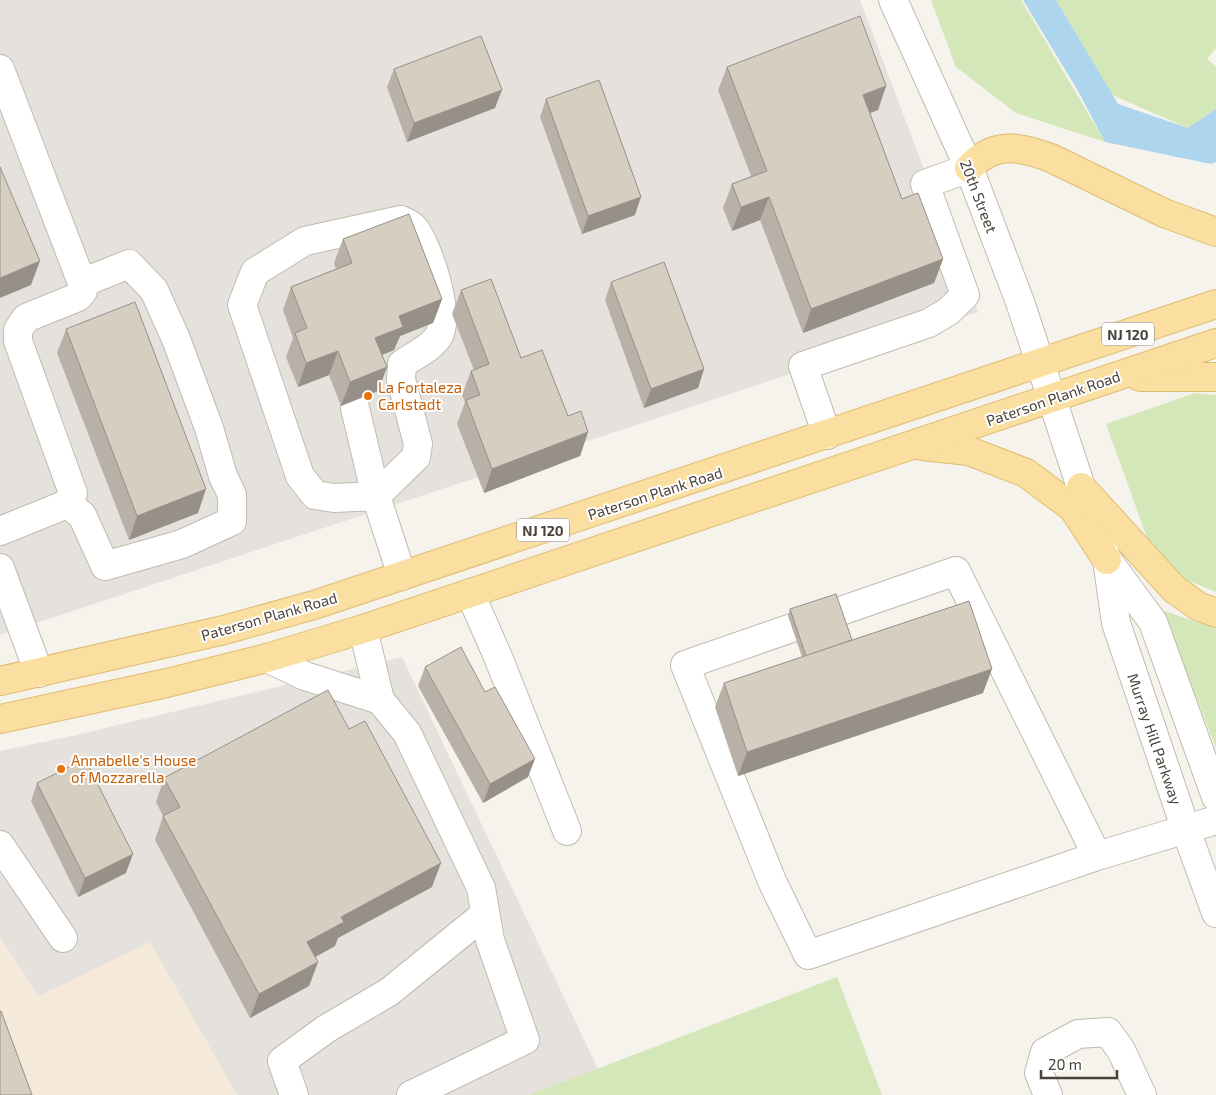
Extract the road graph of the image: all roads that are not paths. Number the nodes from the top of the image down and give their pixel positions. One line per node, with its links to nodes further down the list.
1 (893, 0): 3 (street, 20th Street)
2 (0, 69): 5 (street)
3 (969, 168): 4 (main road); 8 (street, 20th Street); 13 (street)
4 (1216, 232)
5 (82, 283): 17 (street); 17 (street)
6 (1216, 304): 8 (main road, Paterson Plank Road / NJ 120)
7 (1216, 343): 9 (main road, Paterson Plank Road / NJ 120)
8 (1040, 363): 11 (street, 20th Street); 13 (main road, Paterson Plank Road / NJ 120)
9 (1116, 377): 10 (main road); 11 (main road, Paterson Plank Road / NJ 120)
10 (1216, 377)
11 (1052, 398): 14 (main road, Paterson Plank Road / NJ 120); 15 (street, Murray Hill Parkway)
12 (355, 408): 16 (street)
13 (827, 434): 21 (main road, Paterson Plank Road / NJ 120)
14 (913, 445): 19 (main road); 22 (main road, Paterson Plank Road / NJ 120)
15 (1081, 487): 19 (street, Murray Hill Parkway); 23 (main road)
16 (376, 496): 16 (street); 21 (street)
17 (68, 504): 18 (street)
18 (0, 531)
19 (1107, 560): 30 (street, Murray Hill Parkway); 32 (street, Murray Hill Parkway)
20 (0, 568): 26 (street)
21 (402, 576): 26 (main road, Paterson Plank Road / NJ 120)
22 (470, 594): 24 (main road, Paterson Plank Road / NJ 120); 33 (street)
23 (1216, 613)
24 (363, 629): 25 (main road, Paterson Plank Road / NJ 120); 28 (street)
25 (267, 658): 28 (street); 29 (main road, Paterson Plank Road / NJ 120)
26 (39, 673): 27 (main road, Paterson Plank Road / NJ 120)
27 (0, 681)
28 (380, 700): 37 (street)
29 (0, 719)
30 (1216, 798)
31 (1216, 820): 32 (street)
32 (1186, 830): 35 (street); 36 (street, Murray Hill Parkway)
33 (567, 831)
34 (0, 845): 38 (street)
35 (1097, 856): 35 (street)
36 (1216, 913)
37 (485, 914): 39 (street); 40 (street)
38 (63, 938)
39 (294, 1095)
40 (411, 1095)
41 (1048, 1095): 42 (street)
42 (1142, 1095)

